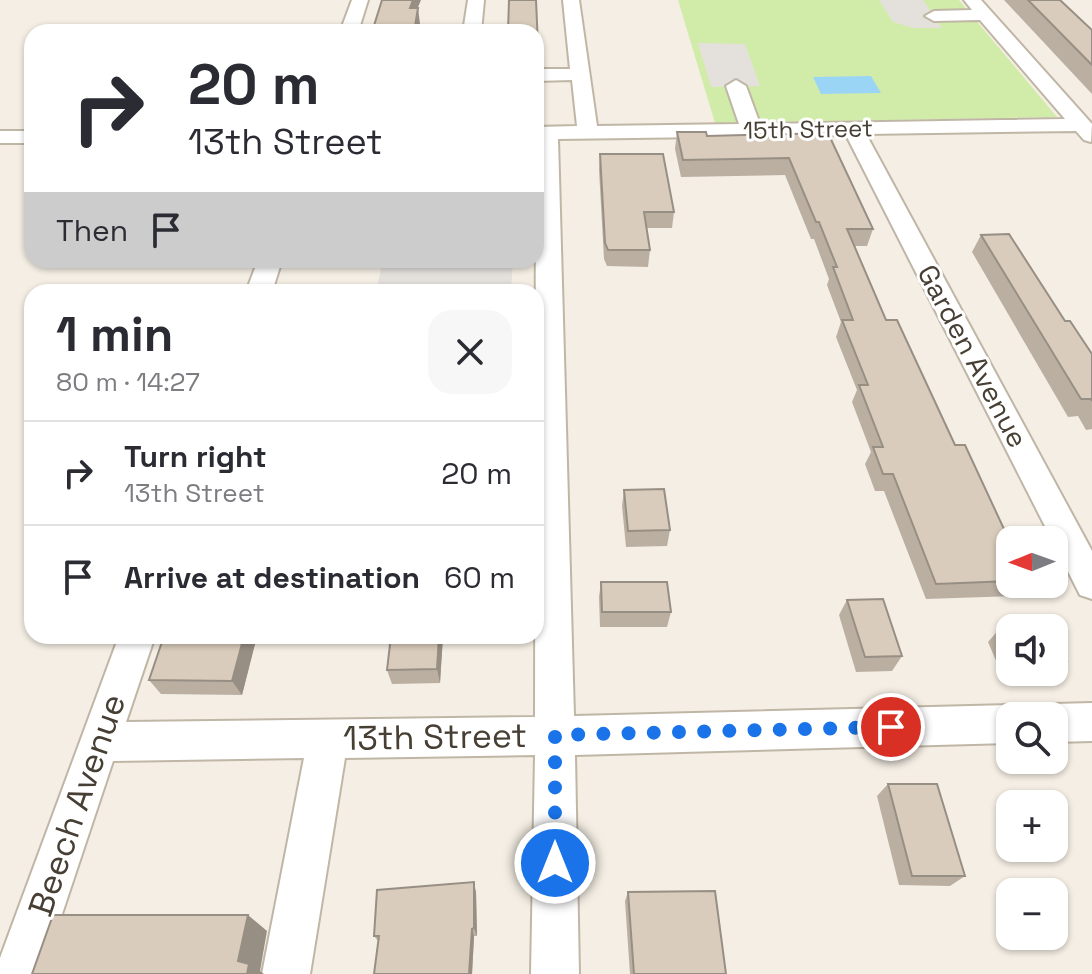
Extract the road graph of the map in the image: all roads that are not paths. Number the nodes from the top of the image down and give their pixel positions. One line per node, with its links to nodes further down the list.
1 (360, 0): 7 (street)
2 (476, 0): 8 (street)
3 (571, 0): 9 (street)
4 (972, 0): 5 (street)
5 (985, 15): 6 (street); 14 (street)
6 (934, 16)
7 (352, 24)
8 (473, 24)
9 (580, 74): 10 (street); 15 (street)
10 (544, 75)
11 (736, 86): 13 (street)
12 (853, 129): 13 (street, 15th Street); 14 (street, 15th Street); 20 (street, Garden Avenue)
13 (752, 130): 15 (street, 15th Street)
14 (1086, 131)
15 (588, 132): 18 (street, 15th Street)
16 (0, 137): 17 (street)
17 (24, 137)
18 (544, 147)
19 (544, 238): 25 (street)
20 (1092, 584)
21 (134, 644): 27 (street, Beech Avenue)
22 (1092, 722): 23 (street)
23 (1068, 723)
24 (996, 724): 25 (street, 13th Street)
25 (555, 735): 26 (street, 13th Street); 30 (street)
26 (328, 739): 27 (street, 13th Street); 29 (street)
27 (99, 742): 28 (street, Beech Avenue)
28 (18, 974)
29 (286, 974)
30 (555, 974)

